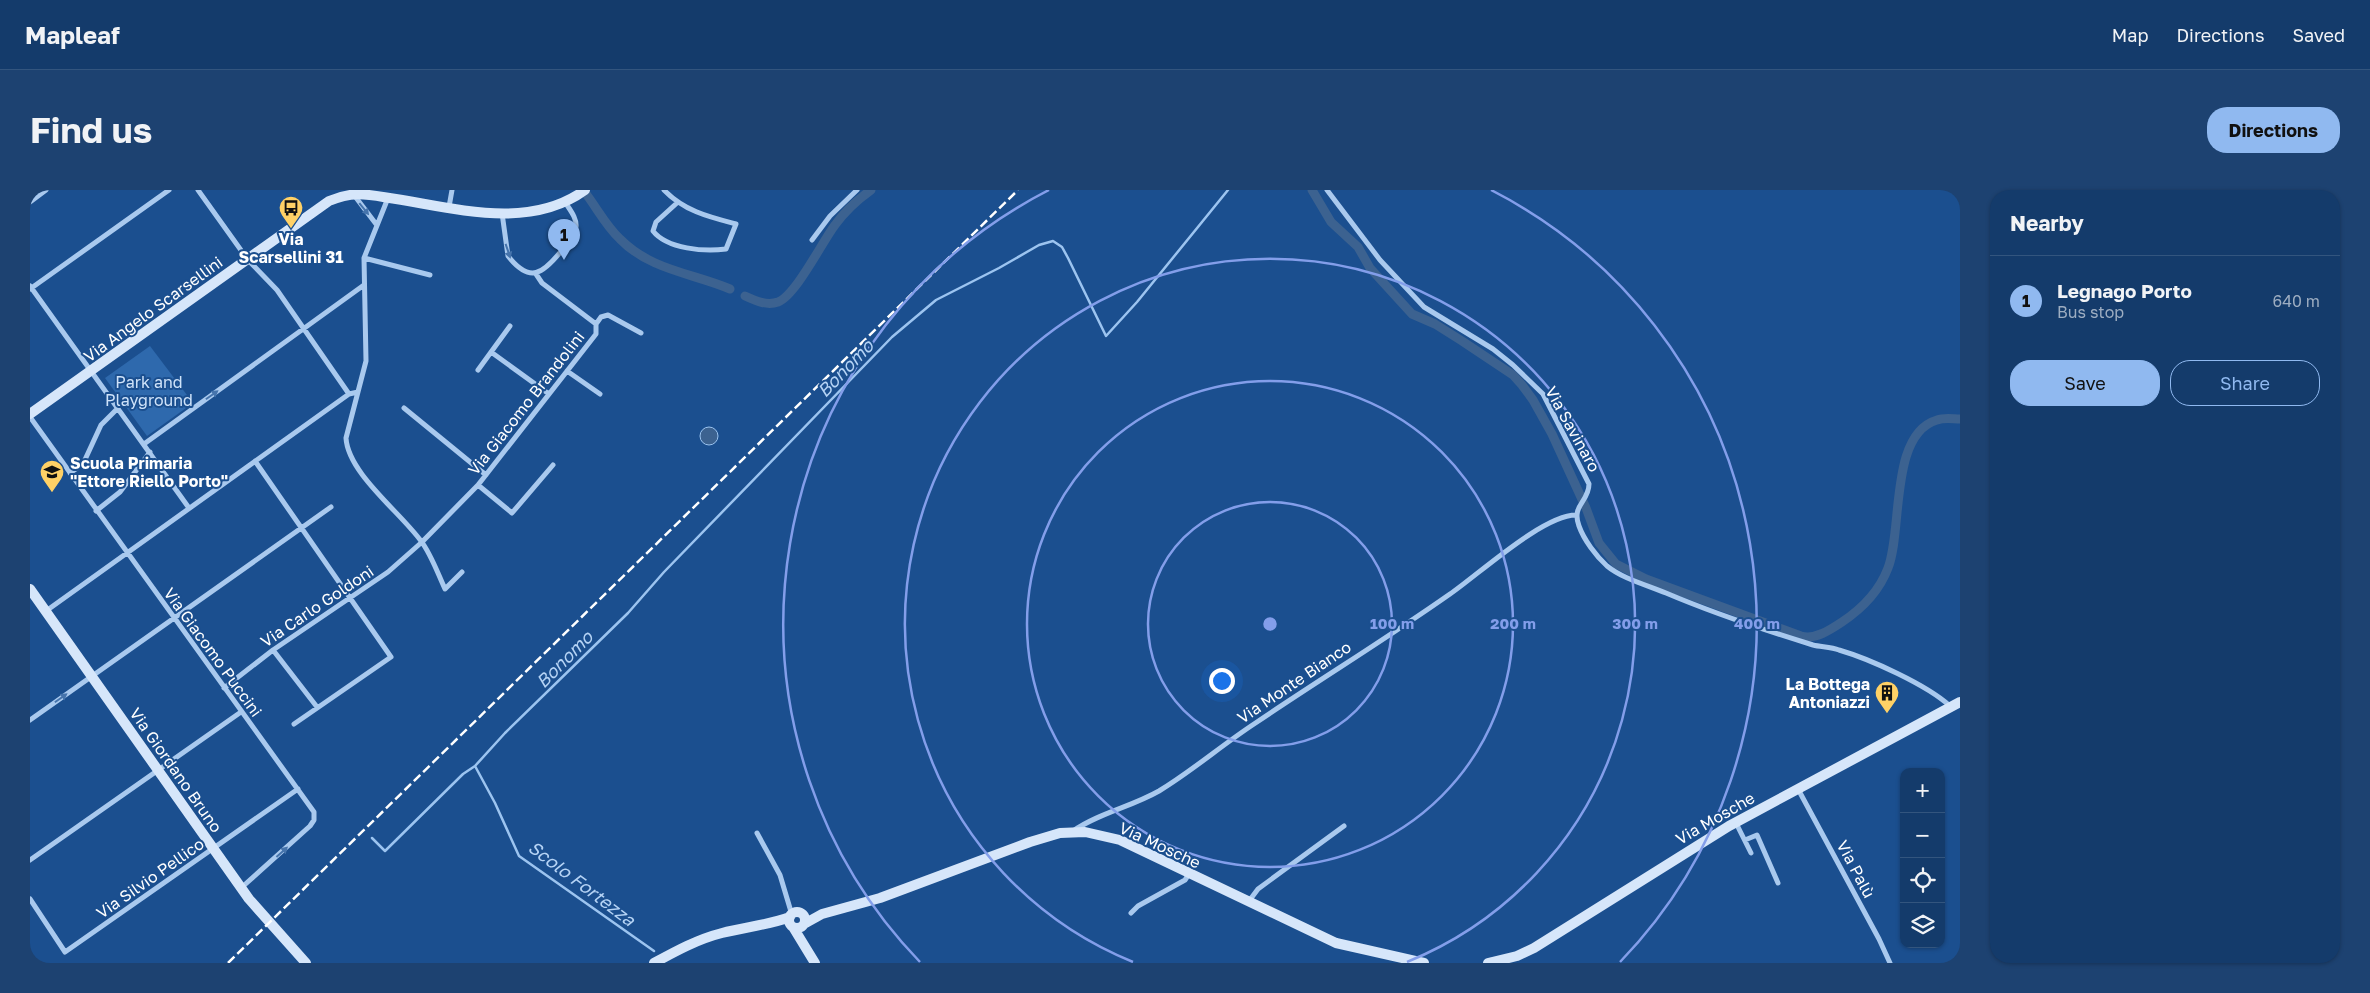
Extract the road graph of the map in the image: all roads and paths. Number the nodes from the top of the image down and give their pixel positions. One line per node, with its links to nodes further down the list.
1 (46, 190): 11 (street)
2 (169, 190): 23 (street)
3 (198, 190): 19 (street)
4 (452, 190): 14 (street)
5 (664, 190): 13 (street)
6 (857, 190): 17 (street)
7 (1327, 190): 49 (street, Via Savinaro)
8 (344, 192): 10 (main road); 16 (street, one-way to 16); 19 (main road, Via Angelo Scarsellini)
9 (581, 193): 12 (main road)
10 (388, 198): 14 (main road); 16 (street)
11 (30, 202)
12 (565, 202): 15 (main road); 20 (street)
13 (678, 202): 13 (street)
14 (449, 207): 15 (main road)
15 (502, 213): 20 (street, Via Giacomo Brandolini, one-way to 20)
16 (376, 224): 18 (street)
17 (812, 240)
18 (364, 258): 21 (street); 22 (street)
19 (248, 260): 26 (street); 31 (main road, Via Angelo Scarsellini)
20 (536, 274): 24 (street, Via Giacomo Brandolini)
21 (430, 275)
22 (364, 285): 26 (street); 32 (street)
23 (30, 288): 31 (street)
24 (596, 324): 27 (street); 30 (street, Via Giacomo Brandolini)
25 (510, 326): 28 (street)
26 (304, 330): 33 (street); 39 (street, one-way to 26)
27 (641, 333)
28 (491, 352): 29 (street); 34 (street)
29 (478, 370)
30 (567, 371): 34 (street, Via Giacomo Brandolini); 35 (street)
31 (92, 372): 36 (street); 38 (main road, Via Angelo Scarsellini)
32 (358, 392): 33 (street); 51 (street)
33 (350, 394): 41 (street)
34 (549, 394): 44 (street, Via Giacomo Brandolini)
35 (600, 394)
36 (118, 408): 39 (street); 43 (street)
37 (404, 408): 44 (street)
38 (30, 416): 43 (street, Via Giacomo Puccini)
39 (144, 444): 40 (street)
40 (150, 452): 47 (street); 48 (street)
41 (255, 461): 47 (street); 50 (street)
42 (552, 465): 45 (street)
43 (70, 473): 48 (street, Via Giacomo Puccini)
44 (486, 475): 45 (street, Via Giacomo Brandolini)
45 (478, 486): 51 (street, Via Giacomo Brandolini)
46 (331, 507): 50 (street)
47 (189, 508): 52 (street)
48 (96, 511): 52 (street, Via Giacomo Puccini)
49 (1576, 515): 61 (street); 71 (street, Via Monte Bianco)
50 (302, 528): 55 (street); 57 (street)
51 (422, 542): 53 (street); 55 (street, Via Carlo Goldoni)
52 (127, 553): 56 (street); 57 (street, Via Giacomo Puccini)
53 (462, 572)
54 (30, 589): 56 (main road, Via Giordano Bruno)
55 (350, 599): 58 (street, Via Carlo Goldoni); 62 (street)
56 (46, 611): 59 (main road, Via Giordano Bruno)
57 (172, 618): 59 (street); 60 (street, Via Giacomo Puccini)
58 (273, 650): 60 (street, Via Carlo Goldoni); 62 (street)
59 (91, 676): 64 (street, one-way to 59); 66 (main road, Via Giordano Bruno)
60 (224, 688): 63 (street, Via Giacomo Puccini)
61 (1955, 705): 68 (main road, Via Mosche)
62 (316, 707): 65 (street)
63 (241, 712): 66 (street); 67 (street, Via Giacomo Puccini)
64 (30, 720)
65 (294, 724)
66 (157, 769): 74 (main road, Via Giordano Bruno); 76 (street)
67 (298, 789): 74 (street, Via Silvio Pellico); 79 (street, Via Giacomo Puccini, one-way to 67)
68 (1798, 789): 69 (main road, Via Mosche); 89 (street, Via Palù)
69 (1736, 822): 73 (street); 88 (main road, Via Mosche)
70 (1344, 826): 81 (street)
71 (1071, 832): 77 (main road, Via Mosche); 83 (main road, Via Mosche)
72 (757, 833): 83 (street)
73 (1745, 840): 75 (street); 78 (street)
74 (214, 848): 79 (main road, Via Giordano Bruno); 80 (street, Via Silvio Pellico)
75 (1751, 853)
76 (30, 860)
77 (1189, 874): 81 (main road, Via Mosche); 82 (street)
78 (1778, 883)
79 (241, 888): 84 (main road, Via Giordano Bruno)
80 (30, 898)
81 (1248, 902): 87 (main road, Via Mosche)
82 (1131, 914)
83 (796, 918): 85 (main road); 86 (main road)
84 (306, 963)
85 (654, 963)
86 (815, 963)
87 (1424, 963)
88 (1488, 963)
89 (1890, 963)

